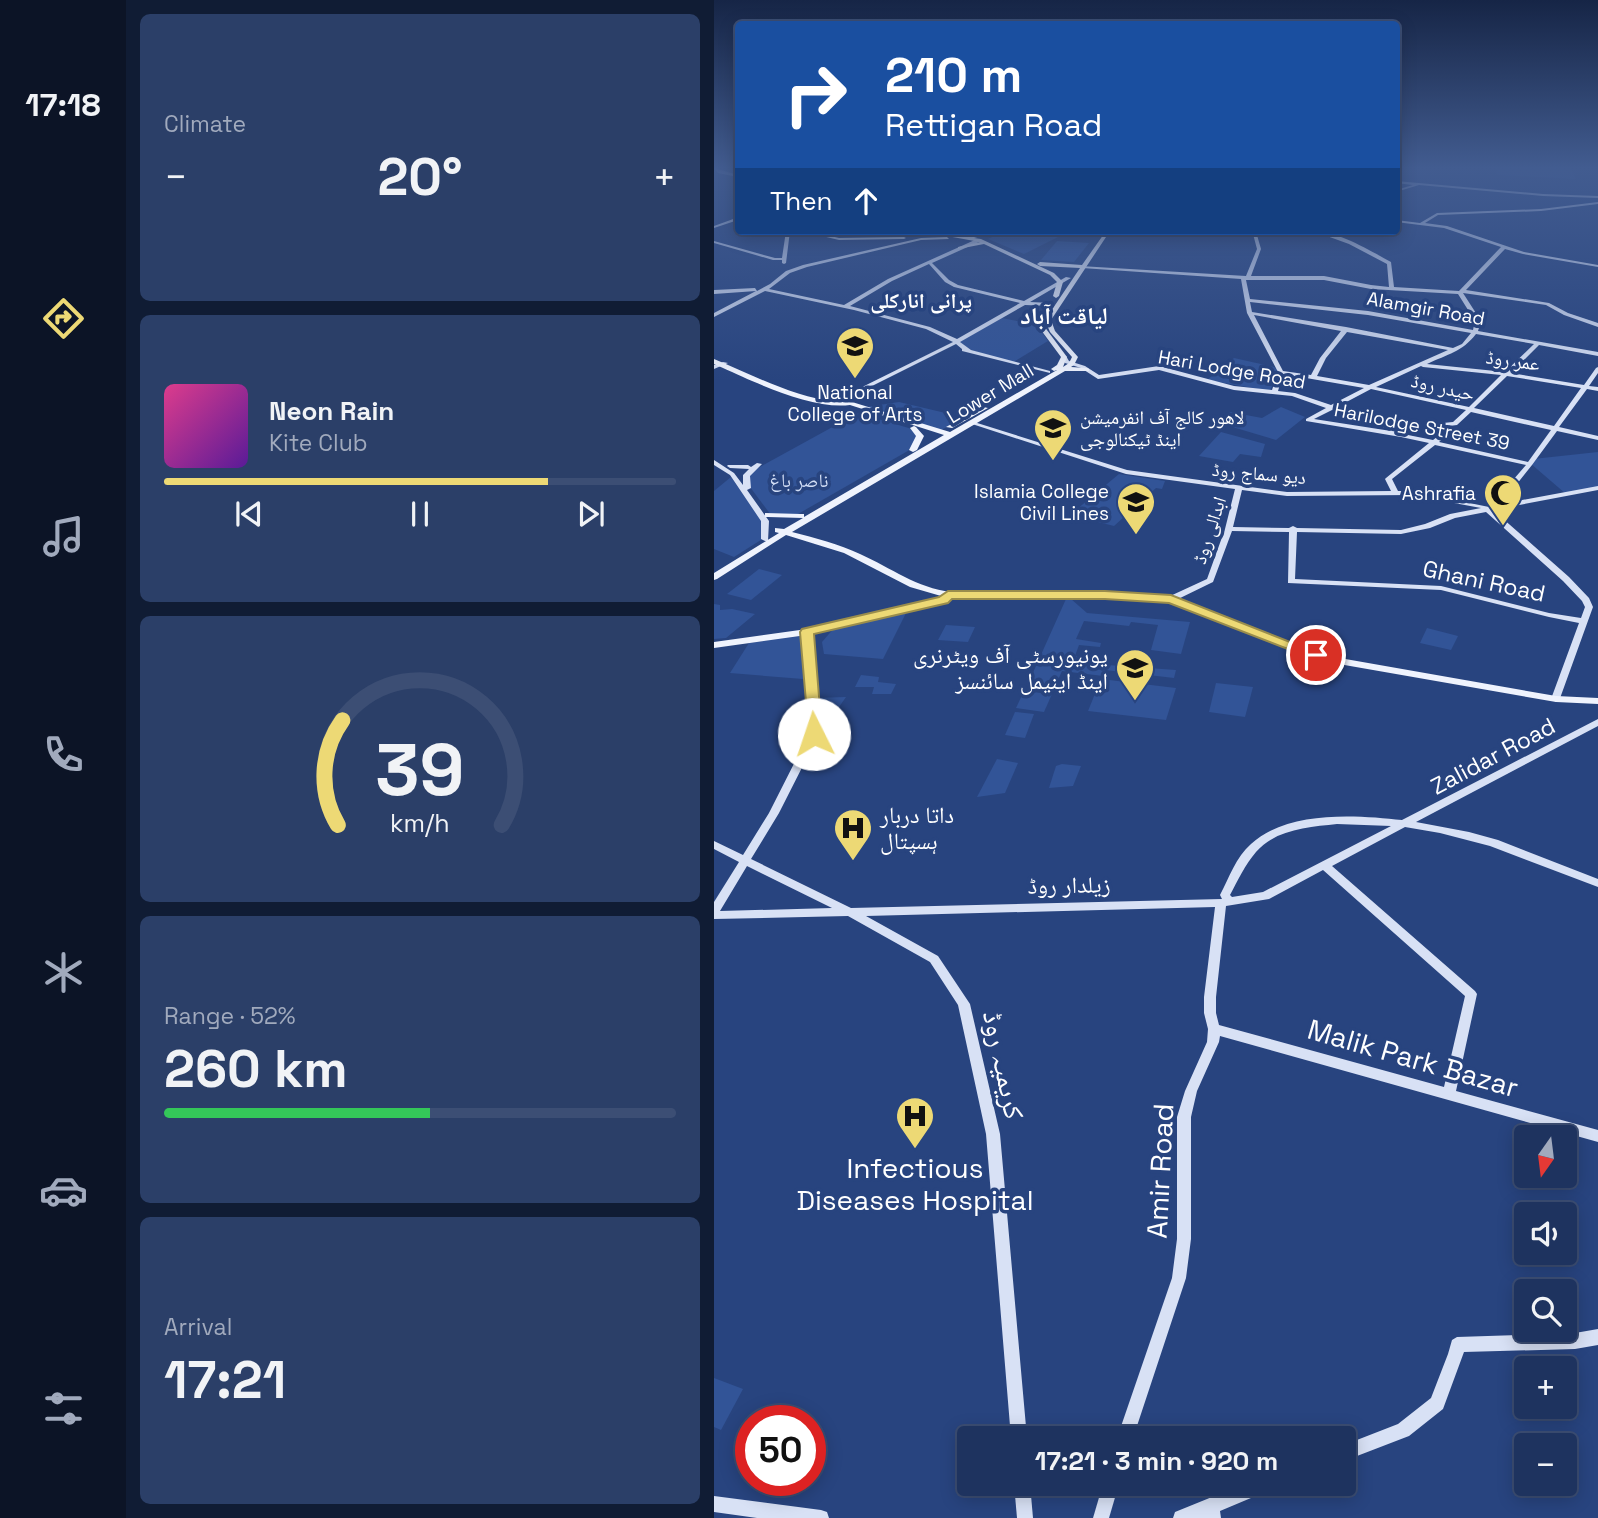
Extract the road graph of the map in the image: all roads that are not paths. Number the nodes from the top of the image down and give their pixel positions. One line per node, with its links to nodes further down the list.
1 (787, 239): 18 (main road)
2 (924, 239): 23 (main road)
3 (946, 239): 16 (main road)
4 (973, 239): 14 (main road)
5 (973, 239): 14 (main road)
6 (976, 239): 22 (main road)
7 (976, 239): 21 (main road)
8 (1097, 239): 22 (main road, Lower Mall)
9 (1101, 239): 22 (main road, Lower Mall)
10 (1256, 239): 25 (main road)
11 (1339, 239): 28 (main road)
12 (1478, 239): 15 (main road)
13 (714, 242): 18 (main road)
14 (960, 248): 17 (main road)
15 (1503, 248): 20 (main road); 31 (main road)
16 (936, 255): 17 (main road); 19 (main road)
17 (944, 256): 19 (main road)
18 (783, 259): 23 (main road)
19 (929, 262): 35 (main road); 37 (main road)
20 (1598, 266)
21 (1037, 267): 22 (main road); 26 (main road)
22 (1077, 268): 24 (main road, Lower Mall); 25 (main road); 52 (main road, Lower Mall)
23 (788, 272): 27 (main road)
24 (1068, 278): 26 (main road); 33 (main road, Lower Mall)
25 (1245, 278): 28 (main road); 34 (main road)
26 (1060, 282): 33 (main road); 35 (main road)
27 (762, 289): 30 (main road); 32 (main road); 37 (main road)
28 (1392, 289): 31 (main road)
29 (714, 292): 30 (main road)
30 (743, 292): 32 (main road)
31 (1461, 292): 41 (main road); 43 (main road)
32 (750, 296): 39 (main road)
33 (1056, 296): 36 (main road, Lower Mall)
34 (1248, 300): 38 (main road); 43 (main road, Alamgir Road)
35 (1022, 303): 36 (main road); 45 (main road); 46 (main road)
36 (1050, 306): 51 (main road, Lower Mall)
37 (845, 307): 40 (main road)
38 (1250, 313): 42 (main road); 59 (main road)
39 (714, 314)
40 (874, 314): 44 (main road); 46 (main road)
41 (1598, 325)
42 (1346, 329): 48 (main road); 61 (main road)
43 (1475, 332): 47 (main road, Alamgir Road); 48 (main road)
44 (944, 333): 45 (main road); 46 (main road)
45 (964, 334): 46 (main road)
46 (953, 344): 58 (main road); 66 (main road)
47 (1537, 344): 50 (main road, Alamgir Road); 60 (main road)
48 (1456, 350): 54 (main road)
49 (714, 355): 53 (main road)
50 (1598, 355)
51 (1064, 357): 52 (main road, Hari Lodge Road); 55 (main road, Lower Mall)
52 (1074, 360): 55 (main road, Lower Mall); 57 (main road, Hari Lodge Road)
53 (718, 364): 66 (main road); 66 (main road)
54 (1423, 365): 60 (main road, عمر روڈ); 63 (main road)
55 (1060, 368): 57 (main road); 58 (main road, Lower Mall); 69 (main road, Lower Mall)
56 (1598, 369): 62 (main road)
57 (1087, 370): 65 (main road, Hari Lodge Road)
58 (1048, 372): 69 (main road, Lower Mall)
59 (1281, 372): 61 (main road, حیدر روڈ); 65 (main road)
60 (1505, 374): 62 (main road, عمر روڈ); 68 (main road)
61 (1314, 376): 63 (main road, حیدر روڈ)
62 (1586, 386): 64 (main road, عمر روڈ); 71 (main road)
63 (1370, 387): 67 (main road); 68 (main road, حیدر روڈ)
64 (1598, 389)
65 (1274, 392): 67 (main road, Hari Lodge Road)
66 (846, 402): 70 (main road)
67 (1331, 406): 73 (main road, Hari Lodge Road); 73 (main road, Harilodge Street 39)
68 (1469, 409): 71 (main road, حیدر روڈ); 75 (main road)
69 (970, 421): 70 (main road); 72 (main road, Lower Mall); 83 (main road, دیو سماج روڈ)
70 (918, 427): 72 (main road); 76 (main road)
71 (1556, 429): 74 (main road, حیدر روڈ); 79 (main road)
72 (944, 435): 76 (main road, Lower Mall); 89 (main road, Lower Mall)
73 (1401, 435): 75 (main road, Harilodge Street 39)
74 (1598, 438)
75 (1433, 442): 79 (main road, Harilodge Street 39); 85 (main road)
76 (913, 450): 89 (main road, Lower Mall)
77 (714, 460): 81 (main road)
78 (759, 464): 82 (main road)
79 (1530, 464): 86 (main road)
80 (748, 467): 81 (main road)
81 (734, 473): 82 (main road); 94 (main road)
82 (747, 488): 88 (main road)
83 (1239, 488): 85 (main road, دیو سماج روڈ); 91 (main road, ابدالی روڈ)
84 (1598, 488): 86 (main road)
85 (1395, 492): 87 (main road, دیو سماج روڈ)
86 (1500, 506): 87 (main road)
87 (1489, 509): 90 (main road); 99 (main road)
88 (768, 515): 89 (main road); 92 (main road)
89 (800, 520): 92 (main road, Lower Mall); 93 (main road)
90 (1293, 528): 91 (main road); 99 (main road, Ghani Road)
91 (1229, 529): 98 (main road, ابدالی روڈ)
92 (782, 533): 93 (main road); 94 (main road, Lower Mall); 96 (main road, Lower Mall); 97 (main road)
93 (800, 537): 97 (main road)
94 (765, 539): 95 (main road, Lower Mall)
95 (714, 569)
96 (714, 578)
97 (948, 596): 98 (main road); 100 (main road); 103 (main road)
98 (1171, 599): 102 (main road)
99 (1584, 621): 102 (main road)
100 (807, 632): 101 (main road); 107 (main road)
101 (714, 645)
102 (1556, 699): 103 (main road)
103 (1598, 703)
104 (1598, 722): 105 (main road, Zalidar Road)
105 (1406, 824): 108 (main road, زیلدار روڈ); 109 (main road); 110 (main road, Amir Road)
106 (714, 845): 107 (main road, کریمیہ روڈ)
107 (746, 859): 111 (main road, کریمیہ روڈ); 112 (main road)
108 (1325, 866): 110 (main road, زیلدار روڈ); 114 (main road)
109 (1598, 883)
110 (1225, 903): 111 (main road, زیلدار روڈ); 113 (main road, Amir Road)
111 (848, 911): 112 (main road, زیلدار روڈ); 117 (main road, کریمیہ روڈ)
112 (714, 913)
113 (1214, 1029): 114 (main road, Malik Park Bazar); 118 (main road, Amir Road)
114 (1450, 1094): 115 (main road, Malik Park Bazar)
115 (1598, 1136)
116 (1598, 1337): 119 (main road)
117 (1018, 1426)
118 (1129, 1426)
119 (1356, 1448)
120 (1023, 1496): 126 (main road)
121 (1107, 1496): 127 (main road)
122 (1242, 1496): 124 (main road)
123 (714, 1504): 125 (main road)
124 (1212, 1512): 128 (main road)
125 (821, 1518)
126 (1025, 1518)
127 (1101, 1518)
128 (1181, 1518)

